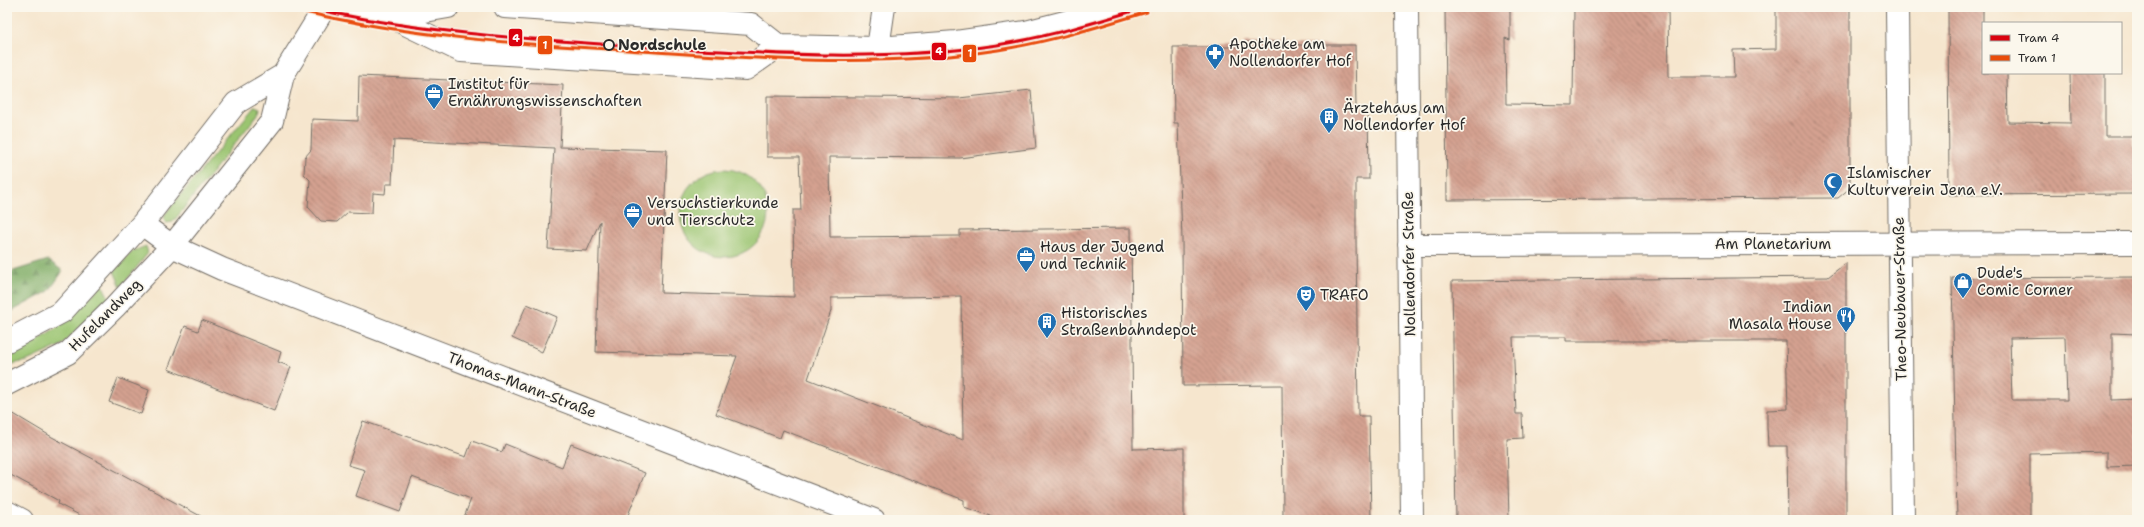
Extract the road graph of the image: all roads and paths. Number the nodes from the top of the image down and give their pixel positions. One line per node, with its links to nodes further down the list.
1 (325, 7): 12 (street, Hufelandweg)
2 (340, 7): 9 (street)
3 (448, 7): 9 (street)
4 (504, 7): 10 (street)
5 (884, 7): 11 (street)
6 (1124, 7): 11 (street)
7 (1407, 7): 16 (street, Nollendorfer Straße)
8 (1897, 7): 14 (street, Theo-Neubauer-Straße)
9 (390, 17): 10 (street)
10 (779, 46): 11 (street)
11 (878, 48)
12 (284, 75): 13 (street, Hufelandweg); 17 (street, Hufelandweg)
13 (142, 224): 17 (street); 18 (street, Hufelandweg)
14 (1900, 243): 15 (street, Am Planetarium); 16 (street, Am Planetarium); 24 (street, Theo-Neubauer-Straße)
15 (2137, 243)
16 (1409, 245): 23 (street, Nollendorfer Straße)
17 (172, 246): 19 (street, Hufelandweg); 22 (street, Thomas-Mann-Straße)
18 (7, 341)
19 (7, 384)
20 (7, 512): 21 (street)
21 (22, 520)
22 (874, 520)
23 (1412, 520)
24 (1902, 520)

